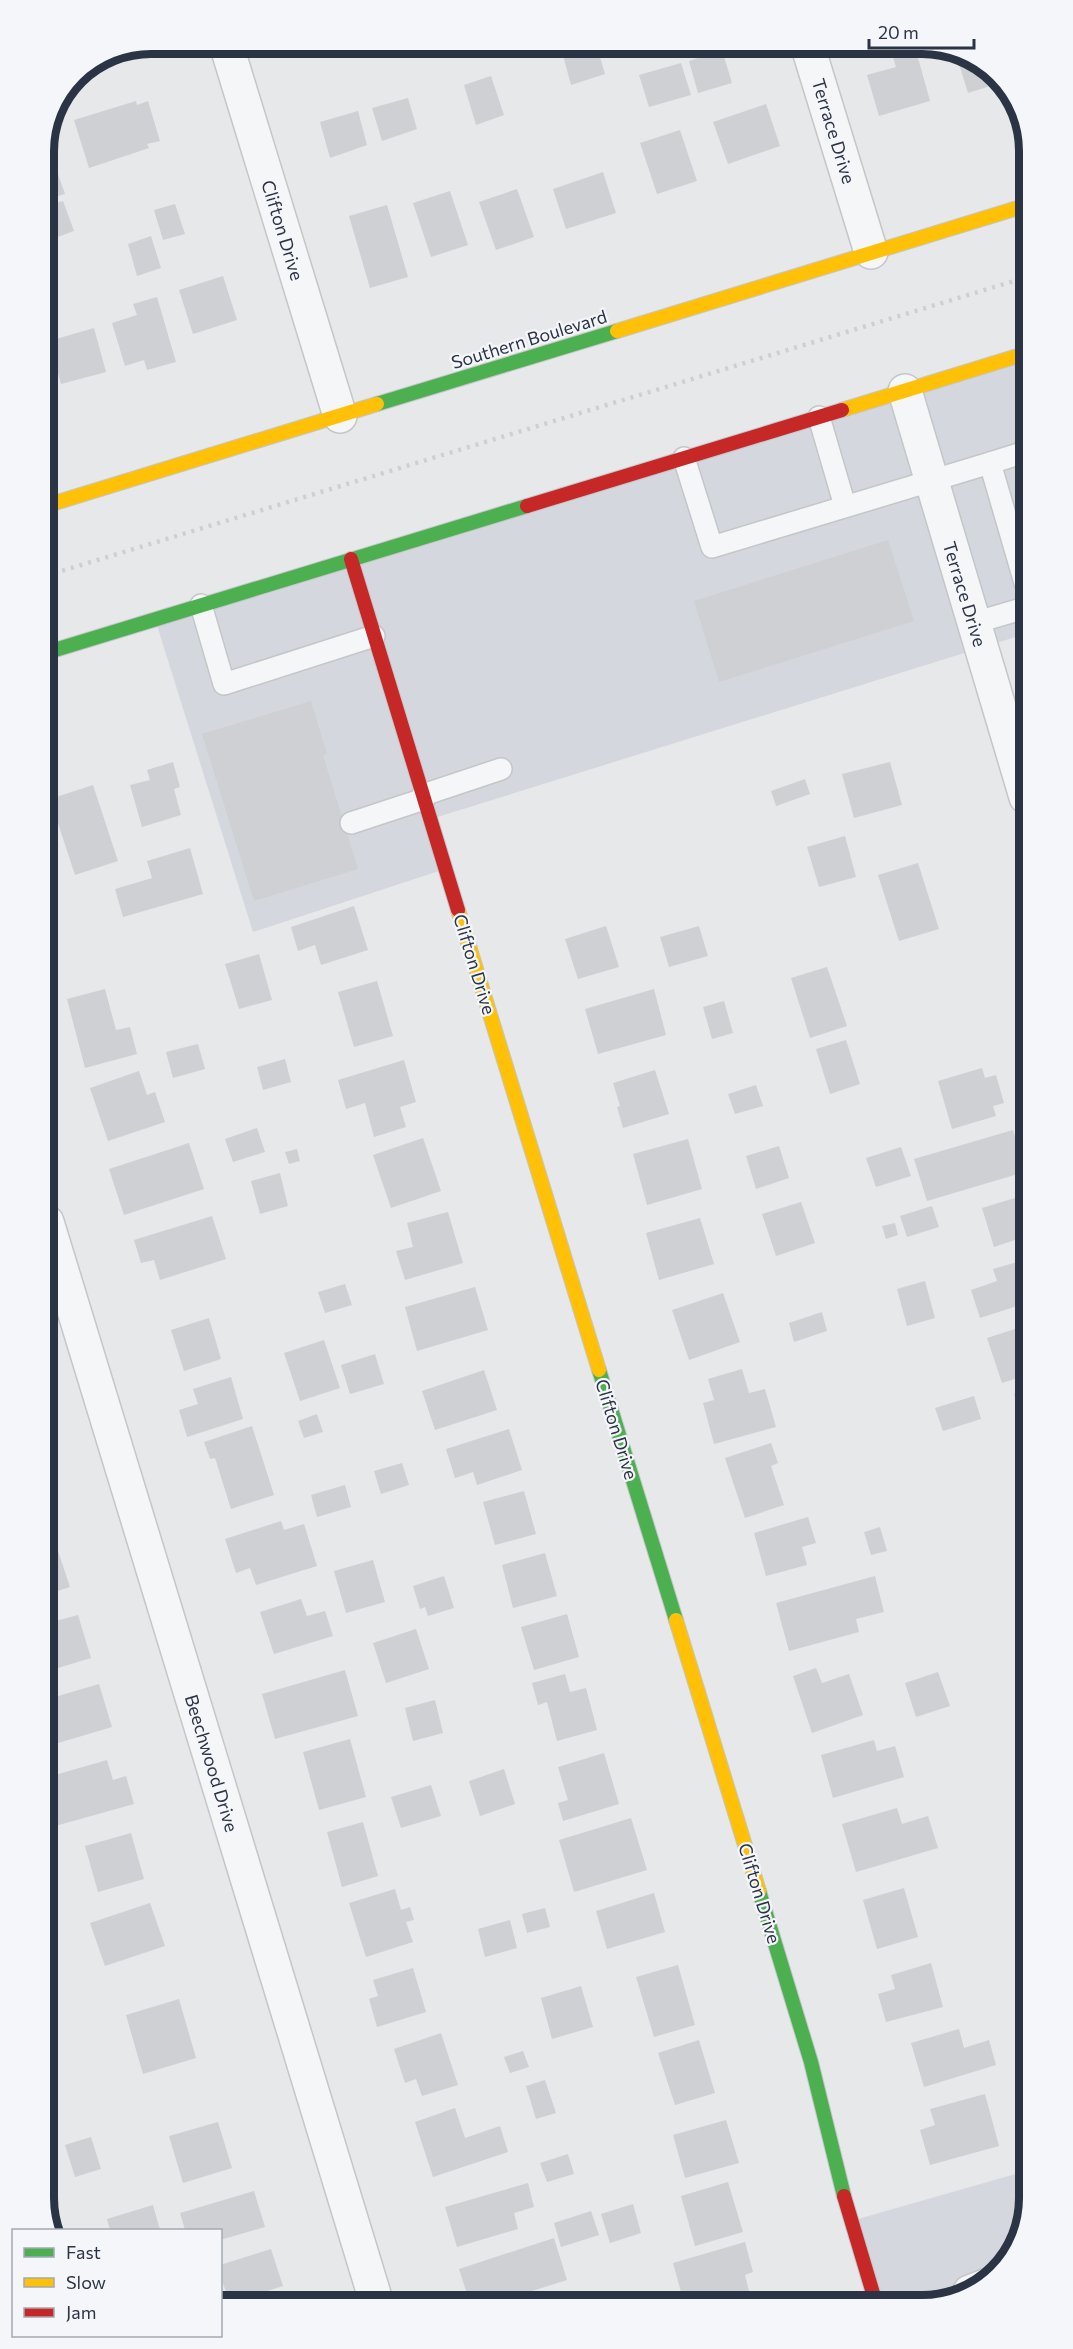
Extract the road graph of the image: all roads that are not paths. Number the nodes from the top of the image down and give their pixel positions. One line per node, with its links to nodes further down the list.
1 (229, 54): 7 (street, Clifton Drive)
2 (810, 54): 4 (street, Terrace Drive)
3 (1019, 208): 4 (street, Southern Boulevard)
4 (871, 252): 7 (street, Southern Boulevard)
5 (1019, 356): 6 (street)
6 (905, 391): 8 (street); 12 (street, Terrace Drive)
7 (340, 416): 13 (street, Southern Boulevard)
8 (819, 417): 10 (street); 14 (lane)
9 (1019, 454): 11 (lane)
10 (684, 458): 14 (lane); 15 (street)
11 (990, 463): 12 (lane); 16 (lane)
12 (931, 480): 14 (lane); 19 (street, Terrace Drive)
13 (54, 503)
14 (845, 506)
15 (351, 559): 17 (street); 20 (street, Clifton Drive)
16 (1019, 563)
17 (201, 605): 20 (lane); 21 (street)
18 (1019, 610): 19 (lane)
19 (974, 622): 23 (street, Terrace Drive)
20 (374, 636): 24 (street, Clifton Drive)
21 (54, 649)
22 (501, 769): 24 (lane)
23 (1019, 773)
24 (423, 797): 25 (lane); 28 (street, Clifton Drive)
25 (351, 823)
26 (54, 1245): 27 (street, Beechwood Drive)
27 (374, 2295)
28 (873, 2295)

